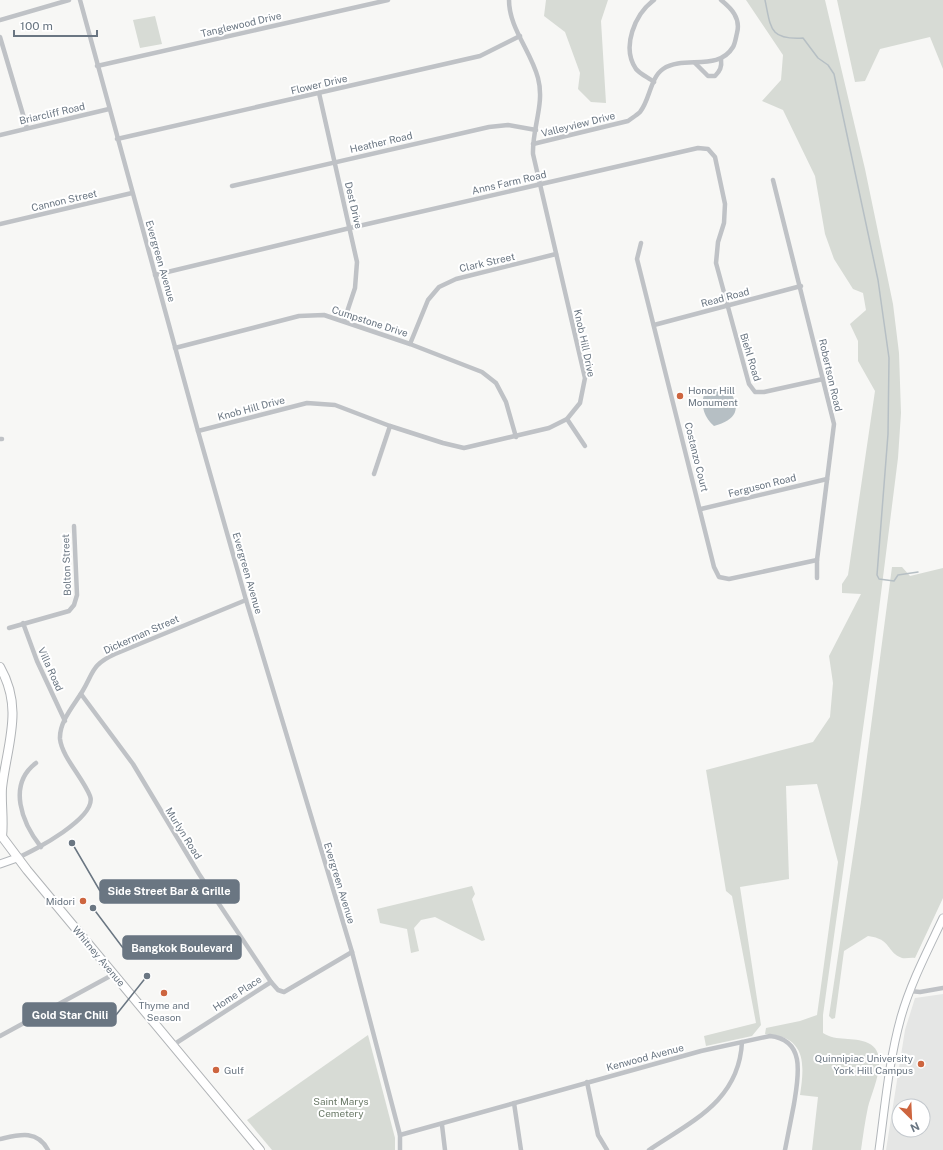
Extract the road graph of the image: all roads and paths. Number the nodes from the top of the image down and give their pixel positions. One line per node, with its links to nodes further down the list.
1 (69, 0): 7 (street)
2 (80, 0): 12 (street, Evergreen Avenue)
3 (388, 0): 12 (street, Tanglewood Drive)
4 (509, 0): 8 (street, Knob Hill Drive)
5 (654, 0): 13 (street)
6 (721, 0): 10 (street, Valleyview Drive)
7 (0, 20)
8 (520, 36): 14 (street, Flower Drive); 17 (street, Knob Hill Drive)
9 (0, 37): 16 (street)
10 (720, 58): 11 (street, Valleyview Drive); 11 (street)
11 (695, 63): 13 (street, Valleyview Drive)
12 (97, 66): 15 (street, Evergreen Avenue)
13 (654, 82): 20 (street, Valleyview Drive)
14 (319, 93): 19 (street, Flower Drive); 21 (street, Dest Drive)
15 (109, 109): 16 (street, Briarcliff Road); 19 (street, Evergreen Avenue)
16 (27, 128): 18 (street, Briarcliff Road)
17 (536, 130): 20 (street, Knob Hill Drive); 21 (street, Heather Road)
18 (0, 135)
19 (117, 139): 25 (street, Evergreen Avenue)
20 (533, 144): 23 (street, Knob Hill Drive)
21 (334, 162): 24 (street, Heather Road); 27 (street, Dest Drive)
22 (773, 180): 31 (street, Robertson Road)
23 (540, 184): 27 (street, Anns Farm Road); 29 (street, Knob Hill Drive); 32 (street, Anns Farm Road)
24 (232, 186)
25 (132, 193): 26 (street, Cannon Street); 30 (street, Evergreen Avenue)
26 (0, 224)
27 (350, 228): 30 (street, Anns Farm Road); 33 (street, Dest Drive)
28 (641, 243): 34 (street, Costanzo Court)
29 (556, 254): 35 (street, Clark Street); 38 (street, Knob Hill Drive)
30 (156, 275): 36 (street, Evergreen Avenue)
31 (800, 286): 32 (street, Read Road); 37 (street, Robertson Road)
32 (727, 306): 34 (street, Read Road); 37 (street, Biehl Road)
33 (344, 321): 35 (street, Cumpstone Drive); 36 (street, Cumpstone Drive)
34 (654, 325): 45 (street, Costanzo Court)
35 (410, 344): 41 (street, Cumpstone Drive)
36 (175, 348): 40 (street, Evergreen Avenue)
37 (823, 379): 44 (street, Robertson Road)
38 (567, 419): 41 (street, Knob Hill Drive); 42 (street)
39 (390, 426): 40 (street, Knob Hill Drive); 41 (street, Knob Hill Drive); 43 (street)
40 (198, 431): 49 (street, Evergreen Avenue)
41 (516, 437)
42 (585, 446)
43 (374, 474)
44 (826, 479): 45 (street, Ferguson Road); 47 (street, Robertson Road)
45 (701, 509): 47 (street, Costanzo Court)
46 (74, 526): 50 (street, Bolton Street)
47 (817, 560): 48 (street, Robertson Road)
48 (817, 578)
49 (246, 600): 53 (street, Dickerman Street); 61 (street, Evergreen Avenue)
50 (23, 623): 51 (street, Bolton Street); 54 (street, Villa Road)
51 (9, 628)
52 (0, 667): 56 (highway)
53 (81, 694): 54 (street, Dickerman Street); 63 (street, Murlyn Road)
54 (65, 721): 57 (street, Dickerman Street)
55 (36, 763): 57 (street)
56 (1, 835): 58 (highway, Whitney Avenue)
57 (41, 847): 58 (street, Dickerman Street)
58 (17, 858): 59 (main road); 62 (highway, Whitney Avenue)
59 (0, 864)
60 (943, 918): 65 (main road)
61 (352, 952): 63 (street, Home Place); 72 (street, Evergreen Avenue)
62 (114, 974): 66 (street); 68 (highway, Whitney Avenue)
63 (272, 982): 68 (street, Home Place)
64 (943, 988): 65 (street)
65 (910, 991): 82 (main road)
66 (0, 1036)
67 (742, 1042): 69 (street, Kenwood Avenue); 80 (street); 81 (street, Kenwood Avenue)
68 (173, 1045): 75 (highway, Whitney Avenue)
69 (587, 1082): 70 (street, Kenwood Avenue); 79 (street)
70 (514, 1103): 71 (street, Kenwood Avenue); 78 (street)
71 (442, 1125): 72 (street, Kenwood Avenue); 77 (street)
72 (400, 1135): 76 (street, Evergreen Avenue)
73 (0, 1139): 74 (street)
74 (48, 1150)
75 (260, 1150)
76 (400, 1150)
77 (445, 1150)
78 (521, 1150)
79 (607, 1150)
80 (649, 1150)
81 (785, 1150)
82 (879, 1150)

